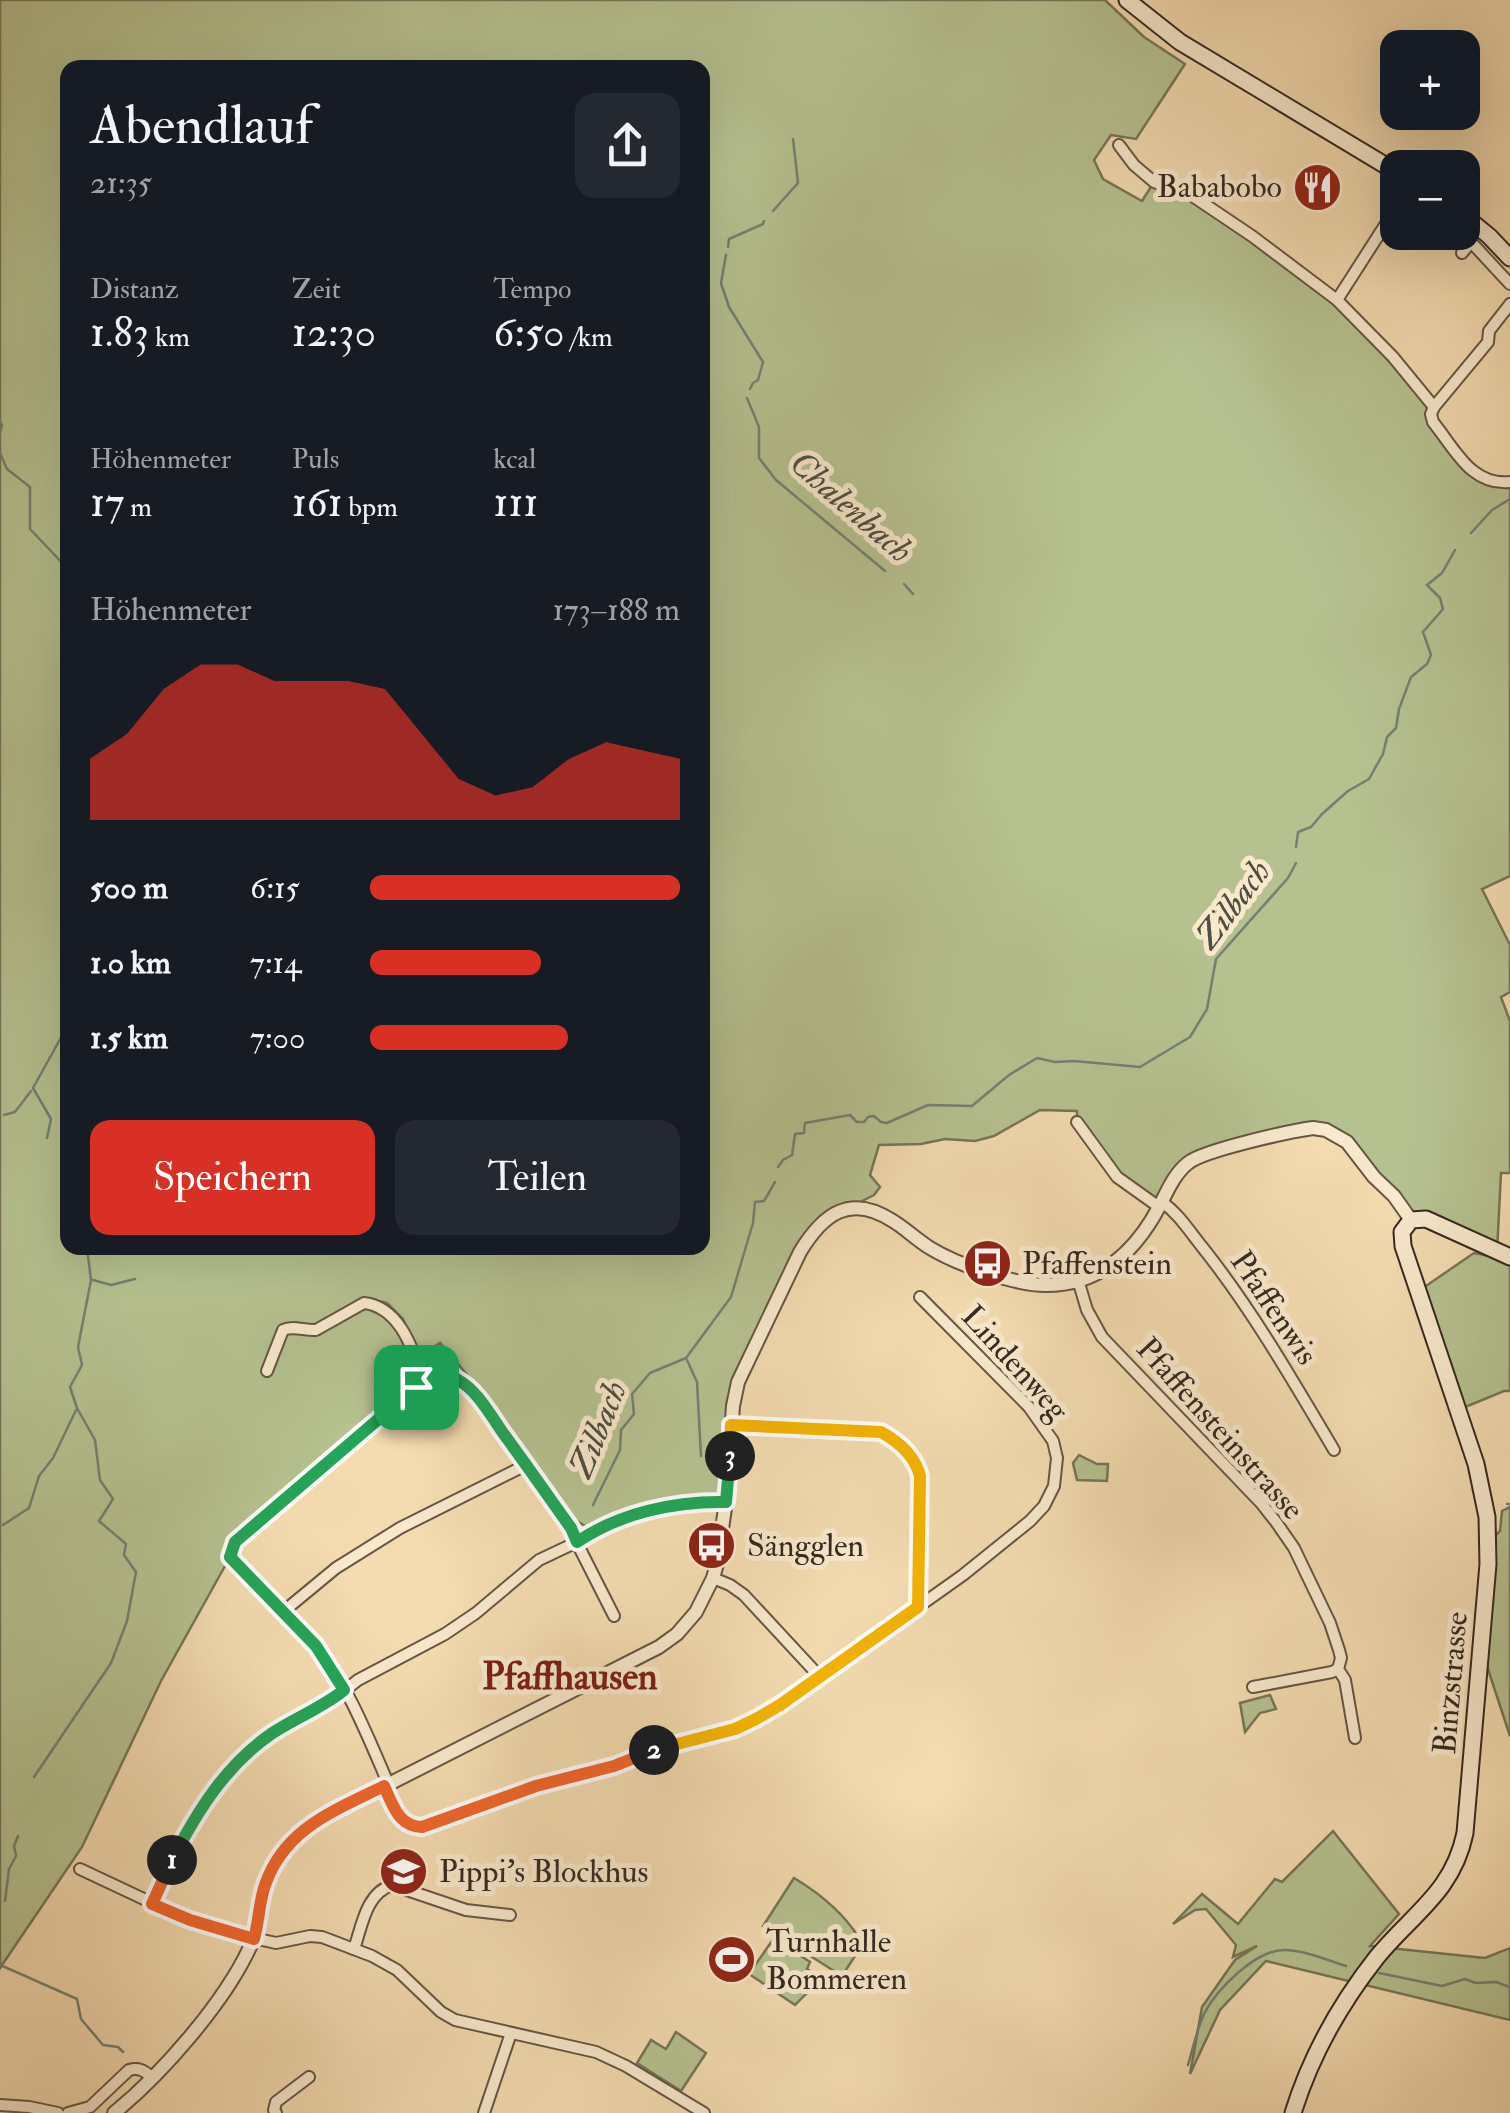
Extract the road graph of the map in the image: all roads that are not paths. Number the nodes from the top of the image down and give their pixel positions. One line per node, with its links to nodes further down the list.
1 (1126, 0): 3 (main road)
2 (1118, 144): 9 (street)
3 (1380, 163)
4 (1480, 229): 7 (main road)
5 (1380, 233): 9 (street)
6 (1462, 252): 8 (street)
7 (1510, 258)
8 (1510, 284)
9 (1337, 300): 11 (street)
10 (1510, 304): 11 (street)
11 (1434, 406): 12 (street)
12 (1510, 482)
13 (1078, 1122): 14 (street, Pfaffenwis)
14 (1160, 1204): 15 (street); 17 (street); 22 (street, Pfaffenwis)
15 (1411, 1220): 16 (main road); 51 (main road, Binzstrasse)
16 (1510, 1258)
17 (1078, 1280): 21 (street); 30 (street, Pfaffensteinstrasse)
18 (920, 1297): 27 (street, Lindenweg)
19 (267, 1371): 20 (street)
20 (424, 1380): 23 (street); 28 (street)
21 (731, 1425): 24 (street); 27 (street)
22 (1334, 1450)
23 (526, 1465): 25 (street); 28 (street)
24 (726, 1502): 25 (street); 26 (street)
25 (577, 1542): 29 (street); 33 (street)
26 (713, 1578): 31 (street); 35 (street)
27 (918, 1607): 31 (street)
28 (284, 1611): 33 (street)
29 (614, 1616)
30 (1338, 1669): 32 (street); 34 (street, Pfaffensteinstrasse)
31 (820, 1677): 35 (street)
32 (1254, 1688)
33 (344, 1690): 35 (street); 37 (street)
34 (1354, 1738)
35 (386, 1785): 39 (street)
36 (80, 1868): 37 (street)
37 (152, 1904): 39 (street)
38 (510, 1915): 40 (street)
39 (254, 1939): 40 (street); 42 (street)
40 (354, 1949): 41 (street)
41 (511, 2033): 45 (street); 50 (street)
42 (152, 2077): 47 (street); 48 (street)
43 (309, 2077): 49 (street)
44 (0, 2106): 46 (street)
45 (485, 2112)
46 (58, 2113)
47 (68, 2113)
48 (114, 2113)
49 (276, 2113)
50 (704, 2113)
51 (1293, 2113)

